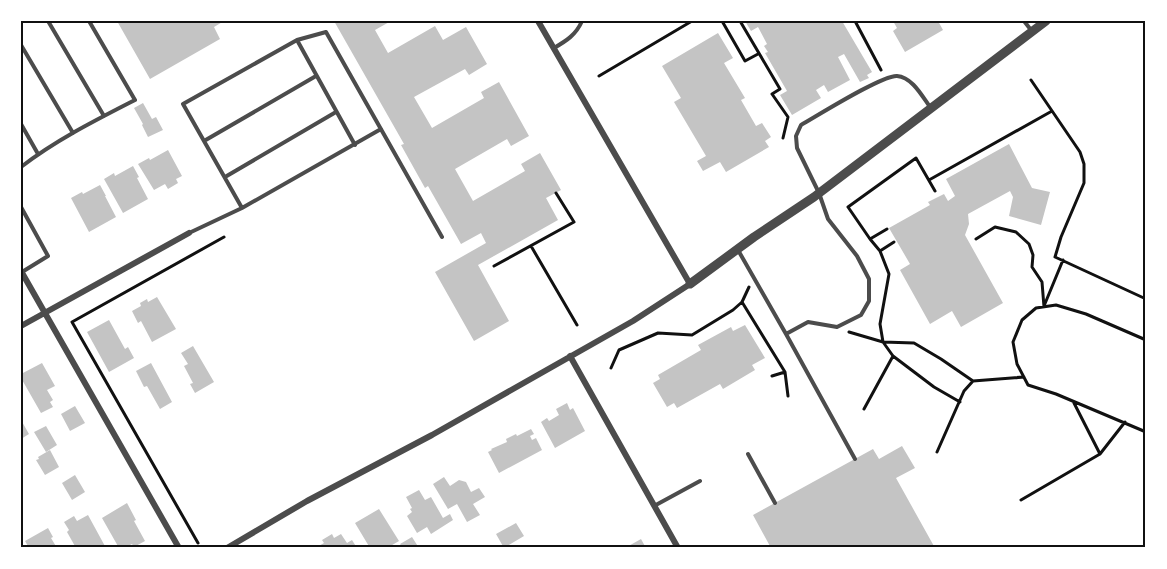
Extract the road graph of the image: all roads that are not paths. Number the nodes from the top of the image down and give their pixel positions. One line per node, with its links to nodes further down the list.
1 (48, 21): 14 (lane)
2 (89, 21): 14 (lane)
3 (538, 21): 10 (street)
4 (582, 21): 10 (lane)
5 (1024, 21): 7 (lane)
6 (1046, 21): 7 (street)
7 (1032, 32): 12 (street)
8 (297, 40): 11 (lane); 16 (lane); 18 (lane)
9 (21, 45): 17 (lane)
10 (554, 48): 30 (street)
11 (316, 76): 13 (lane); 18 (lane)
12 (931, 108): 23 (street); 23 (lane)
13 (336, 112): 19 (lane); 22 (lane)
14 (104, 116): 17 (lane)
15 (21, 124): 20 (lane)
16 (381, 129): 19 (lane); 27 (lane)
17 (73, 133): 20 (lane)
18 (204, 141): 22 (lane)
19 (355, 145): 25 (lane)
20 (38, 154): 21 (lane)
21 (21, 167)
22 (225, 177): 25 (lane)
23 (819, 194): 28 (street); 33 (lane)
24 (21, 207): 29 (lane)
25 (242, 208): 26 (lane)
26 (189, 233): 31 (street)
27 (442, 237)
28 (737, 250): 30 (street); 33 (lane)
29 (21, 272): 31 (street)
30 (690, 285): 34 (street)
31 (44, 313): 32 (street); 40 (street)
32 (21, 326)
33 (786, 334): 36 (lane)
34 (570, 356): 39 (street); 41 (street)
35 (748, 454): 38 (lane)
36 (855, 459)
37 (700, 481): 39 (lane)
38 (775, 503)
39 (654, 506): 42 (street)
40 (179, 548)
41 (227, 548)
42 (678, 548)

